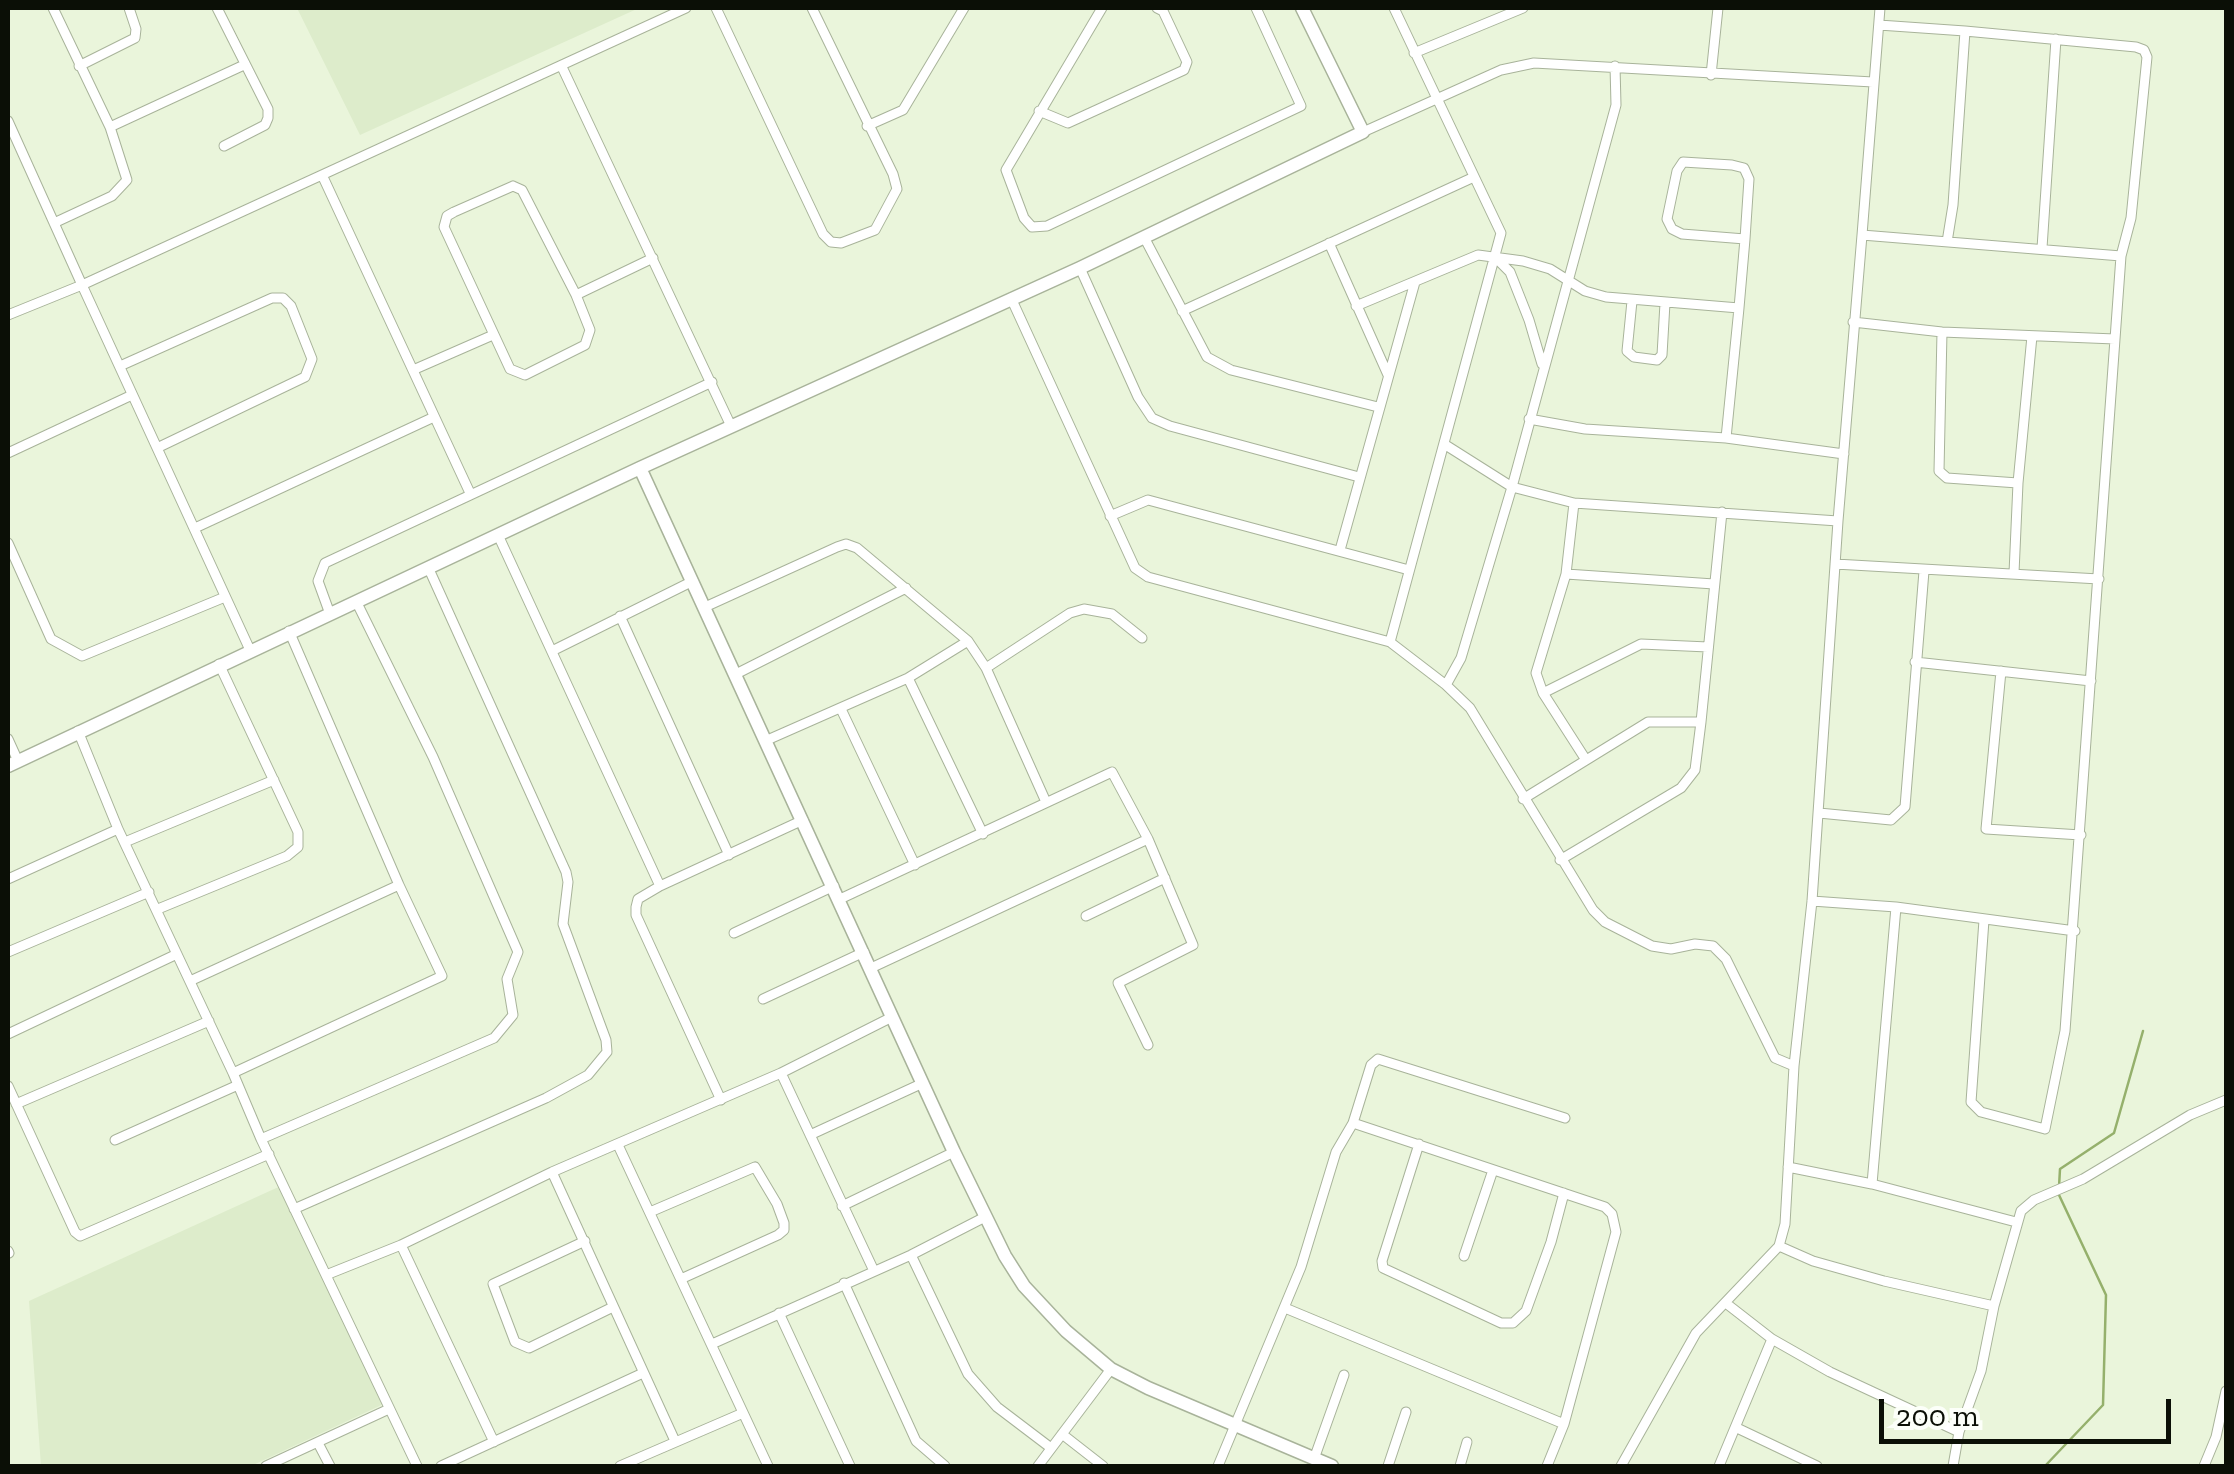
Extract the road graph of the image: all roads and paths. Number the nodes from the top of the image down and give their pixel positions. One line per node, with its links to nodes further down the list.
1 (52, 8): 21 (street)
2 (128, 8): 21 (street)
3 (217, 8): 20 (street)
4 (686, 8): 23 (street)
5 (716, 8): 29 (street)
6 (812, 8): 29 (street)
7 (964, 8): 29 (street)
8 (1102, 8): 27 (street)
9 (1157, 8): 27 (street)
10 (1256, 8): 27 (street)
11 (1302, 8): 31 (street)
12 (1394, 8): 19 (street)
13 (1523, 8): 19 (street)
14 (1718, 8): 24 (street)
15 (1880, 8): 16 (street)
16 (1879, 26): 17 (street); 25 (street)
17 (1965, 31): 18 (street); 39 (street)
18 (2056, 39): 41 (street); 42 (street)
19 (1414, 53): 26 (street)
20 (244, 65): 30 (street); 32 (street)
21 (79, 66): 30 (street)
22 (1615, 66): 24 (street); 26 (street); 46 (street)
23 (562, 67): 33 (street); 43 (street)
24 (1711, 75): 25 (street)
25 (1873, 82): 36 (street)
26 (1436, 101): 31 (street); 34 (street)
27 (1039, 112)
28 (8, 122): 35 (street)
29 (868, 126)
30 (110, 127): 35 (street)
31 (1362, 132): 37 (street)
32 (224, 146)
33 (324, 177): 48 (street); 64 (street)
34 (1474, 177): 40 (street); 44 (street)
35 (54, 223): 48 (street)
36 (1862, 235): 39 (street); 57 (street)
37 (1144, 237): 45 (street); 55 (street)
38 (1745, 239): 38 (street); 54 (street)
39 (1947, 242): 41 (street)
40 (1328, 243): 53 (street); 55 (street)
41 (2042, 248): 42 (street)
42 (2120, 256): 61 (street)
43 (652, 258): 49 (street); 66 (street)
44 (1496, 258): 46 (street); 47 (street); 63 (street); 73 (street)
45 (1080, 268): 50 (street); 78 (street)
46 (1568, 280): 51 (street); 63 (street)
47 (1415, 282): 53 (street); 65 (street)
48 (82, 286): 56 (street); 62 (street)
49 (576, 296): 59 (street); 59 (street)
50 (1012, 298): 71 (street); 84 (street)
51 (1632, 300): 52 (street); 52 (street)
52 (1665, 303): 54 (street)
53 (1356, 306): 65 (street)
54 (1739, 308): 72 (street)
55 (1182, 312): 68 (street)
56 (8, 315)
57 (1853, 322): 58 (street); 76 (street)
58 (1942, 332): 60 (street); 79 (street)
59 (493, 335): 64 (street)
60 (2032, 336): 61 (street); 79 (street)
61 (2115, 340): 96 (street)
62 (120, 366): 67 (street); 74 (street)
63 (1542, 368): 70 (street)
64 (413, 370): 69 (street)
65 (1388, 375): 68 (street)
66 (712, 382): 71 (street); 81 (street)
67 (132, 395): 74 (street); 75 (street)
68 (1378, 407): 78 (street)
69 (434, 417): 81 (street); 86 (street)
70 (1530, 419): 72 (street); 80 (street)
71 (731, 426): 77 (street)
72 (1726, 438): 76 (street)
73 (1444, 444): 80 (street); 92 (street)
74 (158, 448): 86 (street)
75 (8, 454)
76 (1844, 454): 85 (street)
77 (640, 468): 87 (street); 97 (street)
78 (1358, 477): 89 (street)
79 (2018, 483): 95 (street)
80 (1512, 488): 82 (street); 119 (street)
81 (470, 493): 103 (street)
82 (1574, 503): 83 (street); 94 (street)
83 (1722, 512): 85 (street); 98 (street)
84 (1110, 516): 89 (street); 108 (street)
85 (1838, 521): 90 (street)
86 (196, 528): 100 (street)
87 (498, 535): 91 (street); 111 (street)
88 (8, 544): 100 (street)
89 (1340, 550): 92 (street)
90 (1835, 564): 93 (street); 131 (street)
91 (428, 567): 101 (street); 188 (street)
92 (1409, 570): 108 (street)
93 (1924, 570): 95 (street); 112 (street)
94 (1566, 574): 98 (street); 120 (street)
95 (2014, 574): 96 (street)
96 (2098, 579): 118 (street)
97 (694, 581): 102 (street); 104 (street)
98 (1714, 584): 109 (street)
99 (906, 588): 102 (street); 107 (street); 116 (street)
100 (225, 597): 110 (street)
101 (356, 601): 103 (street); 176 (street)
102 (705, 607): 116 (street)
103 (330, 614): 105 (street)
104 (620, 616): 111 (street); 138 (street)
105 (290, 631): 110 (street); 143 (street)
106 (1142, 638): 114 (street)
107 (968, 641): 114 (street); 117 (street)
108 (1390, 642): 119 (street)
109 (1708, 647): 120 (street); 122 (street)
110 (250, 650): 113 (street)
111 (554, 650): 144 (street)
112 (1915, 662): 115 (street); 131 (street)
113 (219, 664): 123 (street); 128 (street)
114 (986, 668): 130 (street)
115 (2001, 671): 118 (street); 135 (street)
116 (736, 674): 125 (street)
117 (908, 678): 121 (street); 134 (street)
118 (2091, 681): 135 (street)
119 (1446, 684): 129 (street)
120 (1543, 693): 126 (street)
121 (840, 709): 125 (street); 140 (street)
122 (1701, 722): 126 (street); 139 (street)
123 (78, 731): 127 (street); 133 (street)
124 (8, 739): 127 (street)
125 (765, 741): 132 (street)
126 (1586, 760): 129 (street)
127 (12, 763)
128 (274, 780): 137 (street); 149 (street)
129 (1523, 799): 139 (street)
130 (1046, 802): 134 (street); 136 (street)
131 (1819, 814): 147 (street)
132 (802, 820): 138 (street); 146 (street)
133 (118, 829): 137 (street); 142 (street)
134 (983, 834): 140 (street)
135 (2082, 834): 152 (street)
136 (1148, 839): 141 (street); 157 (street)
137 (126, 842): 145 (street)
138 (729, 855): 144 (street)
139 (1560, 860): 164 (street)
140 (915, 865): 146 (street)
141 (1165, 878): 150 (street); 163 (street)
142 (8, 879)
143 (398, 885): 158 (street); 165 (street)
144 (660, 886): 170 (street)
145 (148, 892): 149 (street); 154 (street)
146 (837, 892): 153 (street); 155 (street)
147 (1812, 901): 148 (street); 164 (street)
148 (1896, 907): 151 (street); 185 (street)
149 (158, 908): 156 (street)
150 (1086, 916)
151 (1984, 920): 152 (street); 152 (street)
152 (2075, 931)
153 (734, 933)
154 (8, 952)
155 (864, 952): 157 (street); 159 (street)
156 (177, 954): 158 (street); 162 (street)
157 (871, 968): 160 (street)
158 (190, 981): 161 (street)
159 (763, 999)
160 (892, 1018): 166 (street); 167 (street)
161 (209, 1020): 165 (street); 172 (street)
162 (8, 1034)
163 (1148, 1045)
164 (1794, 1066): 182 (street)
165 (234, 1073): 169 (street)
166 (781, 1073): 170 (street); 175 (street)
167 (923, 1084): 175 (street); 180 (street)
168 (8, 1086): 172 (street)
169 (238, 1086): 176 (street); 177 (street)
170 (721, 1100): 179 (street)
171 (2226, 1100): 191 (street)
172 (16, 1104): 181 (street)
173 (1566, 1118): 174 (street)
174 (1354, 1123): 178 (street); 204 (street)
175 (810, 1135): 187 (street)
176 (261, 1139): 181 (street)
177 (114, 1140)
178 (1419, 1144): 183 (street); 186 (street)
179 (618, 1145): 184 (street); 189 (street)
180 (954, 1152): 187 (street); 190 (street)
181 (269, 1154): 188 (street)
182 (1788, 1168): 185 (street); 194 (street)
183 (1493, 1170): 186 (street); 196 (street)
184 (552, 1172): 192 (street); 193 (street)
185 (1872, 1184): 191 (street)
186 (1564, 1193): 215 (street)
187 (842, 1206): 197 (street)
188 (294, 1209): 198 (street)
189 (650, 1212): 199 (street); 199 (street)
190 (985, 1218): 195 (street); 208 (street)
191 (2016, 1222): 202 (street)
192 (585, 1241): 203 (street); 203 (street)
193 (401, 1245): 198 (street); 221 (street)
194 (1778, 1246): 201 (street); 202 (street)
195 (911, 1255): 197 (street); 224 (street)
196 (1464, 1256)
197 (874, 1271): 200 (street)
198 (326, 1275): 212 (street)
199 (682, 1278): 207 (street)
200 (844, 1284): 205 (street); 233 (street)
201 (1727, 1304): 206 (street); 241 (street)
202 (1994, 1306): 218 (street)
203 (613, 1307): 209 (street)
204 (1286, 1308): 215 (street); 216 (street)
205 (779, 1313): 207 (street); 232 (street)
206 (1772, 1339): 217 (street); 218 (street)
207 (712, 1344): 214 (street)
208 (1111, 1369): 216 (street); 219 (street)
209 (643, 1373): 220 (street); 221 (street)
210 (1344, 1375): 225 (street)
211 (2226, 1390): 245 (street)
212 (388, 1409): 223 (street); 228 (street)
213 (1406, 1412): 238 (street)
214 (742, 1413): 220 (street); 231 (street)
215 (1564, 1424): 240 (street)
216 (1234, 1426): 225 (street); 236 (street)
217 (1737, 1428): 242 (street); 243 (street)
218 (1959, 1432): 244 (street)
219 (1062, 1434): 224 (street); 235 (street)
220 (675, 1441): 230 (street)
221 (494, 1442): 229 (street)
222 (1468, 1442): 239 (street)
223 (318, 1443): 226 (street); 227 (street)
224 (1050, 1448): 234 (street)
225 (1314, 1459): 237 (street)
226 (266, 1466)
227 (330, 1466)
228 (418, 1466)
229 (441, 1466)
230 (620, 1466)
231 (768, 1466)
232 (850, 1466)
233 (945, 1466)
234 (1038, 1466)
235 (1102, 1466)
236 (1218, 1466)
237 (1332, 1466)
238 (1388, 1466)
239 (1460, 1466)
240 (1546, 1466)
241 (1621, 1466)
242 (1720, 1466)
243 (1818, 1466)
244 (1953, 1466)
245 (2204, 1466)

